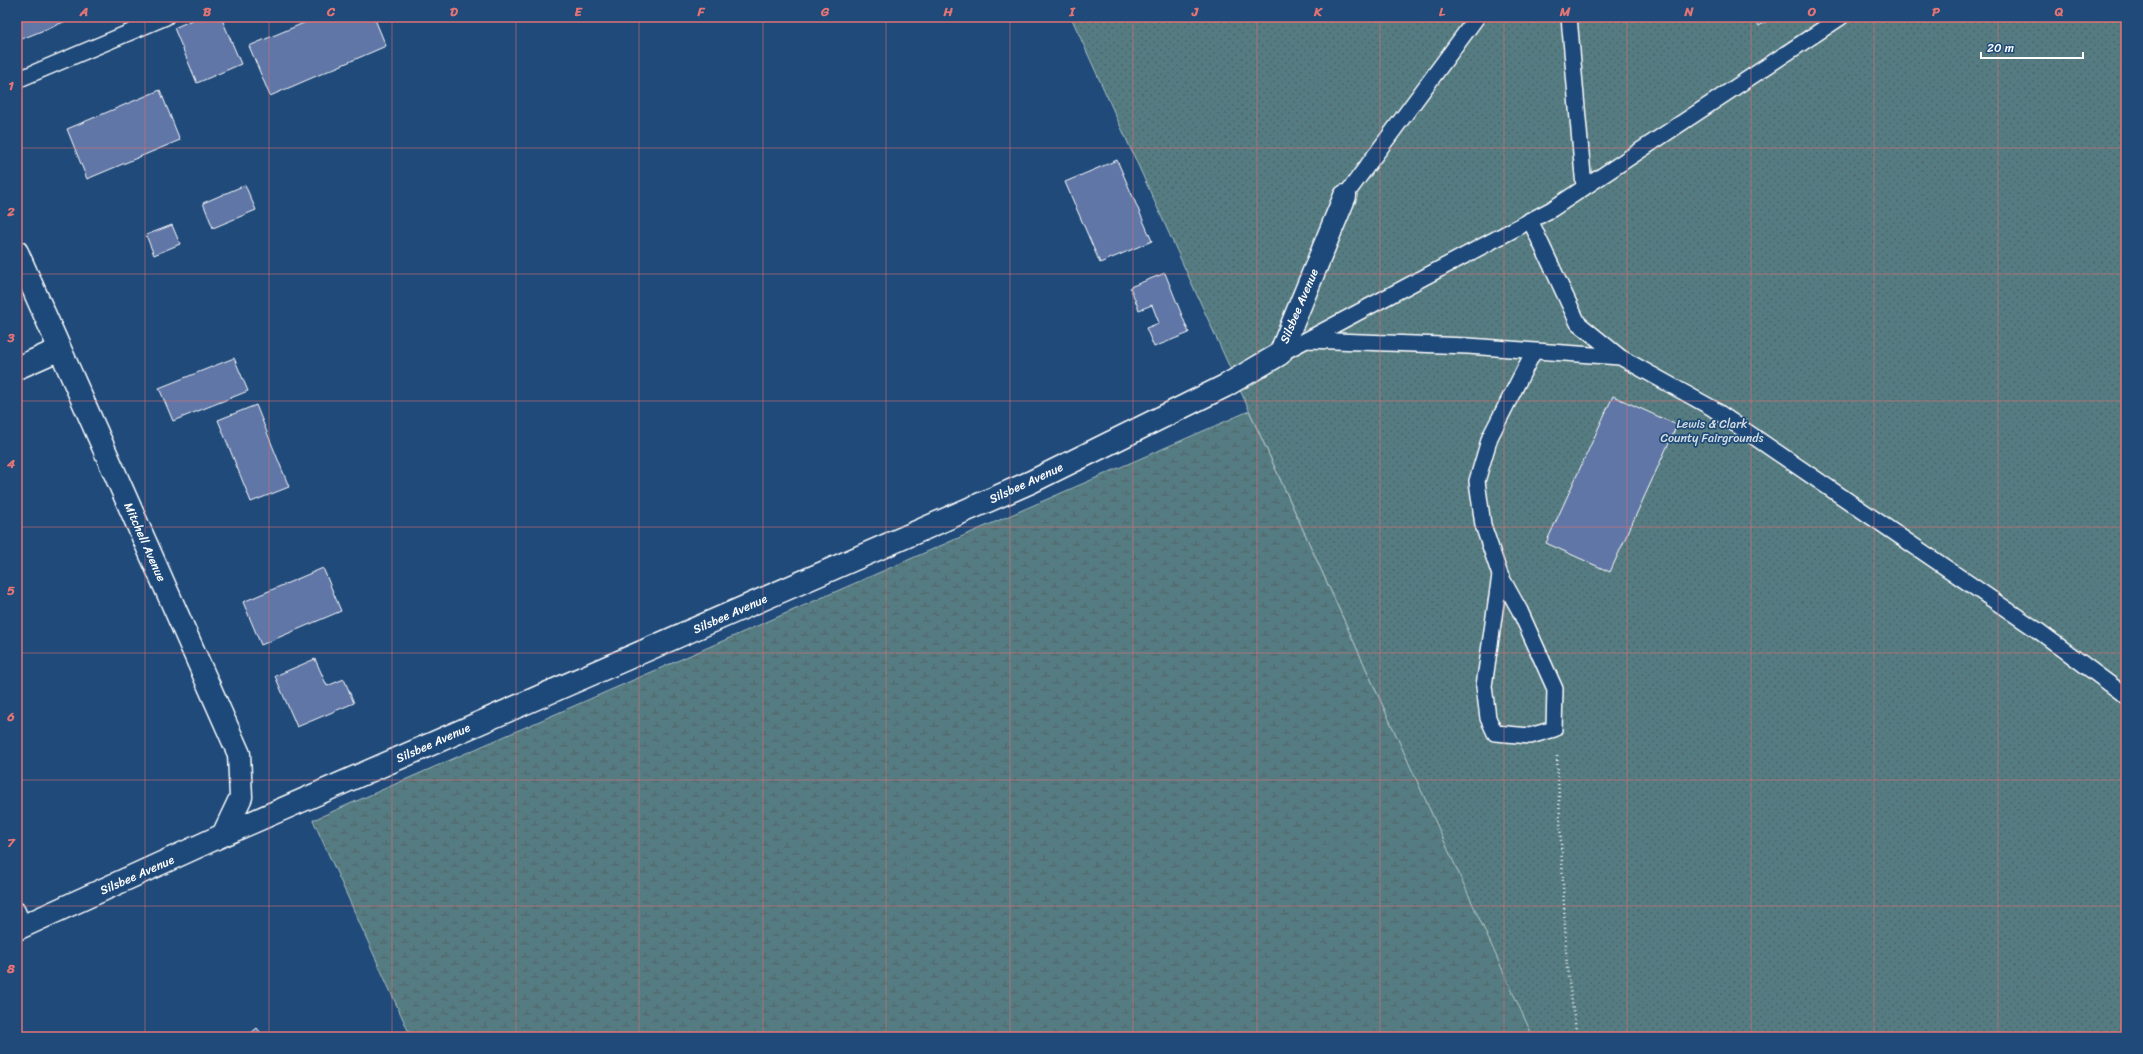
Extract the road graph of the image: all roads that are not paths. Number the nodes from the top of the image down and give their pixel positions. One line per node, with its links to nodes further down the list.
1 (166, 17): 5 (lane)
2 (1477, 17): 7 (lane)
3 (1569, 17): 6 (lane)
4 (1841, 17): 6 (lane)
5 (17, 80)
6 (1584, 187): 8 (lane)
7 (1345, 196): 13 (street, Silsbee Avenue)
8 (1530, 220): 10 (lane); 14 (lane)
9 (17, 252): 11 (street, Mitchell Avenue)
10 (1307, 340): 12 (lane); 13 (lane)
11 (60, 349): 15 (street); 18 (street, Mitchell Avenue)
12 (1534, 351): 14 (lane); 16 (lane)
13 (1280, 354): 18 (street, Silsbee Avenue)
14 (1620, 357): 17 (lane)
15 (17, 368)
16 (1500, 575): 16 (lane)
17 (2126, 696)
18 (223, 835): 19 (street, Silsbee Avenue)
19 (19, 922)

